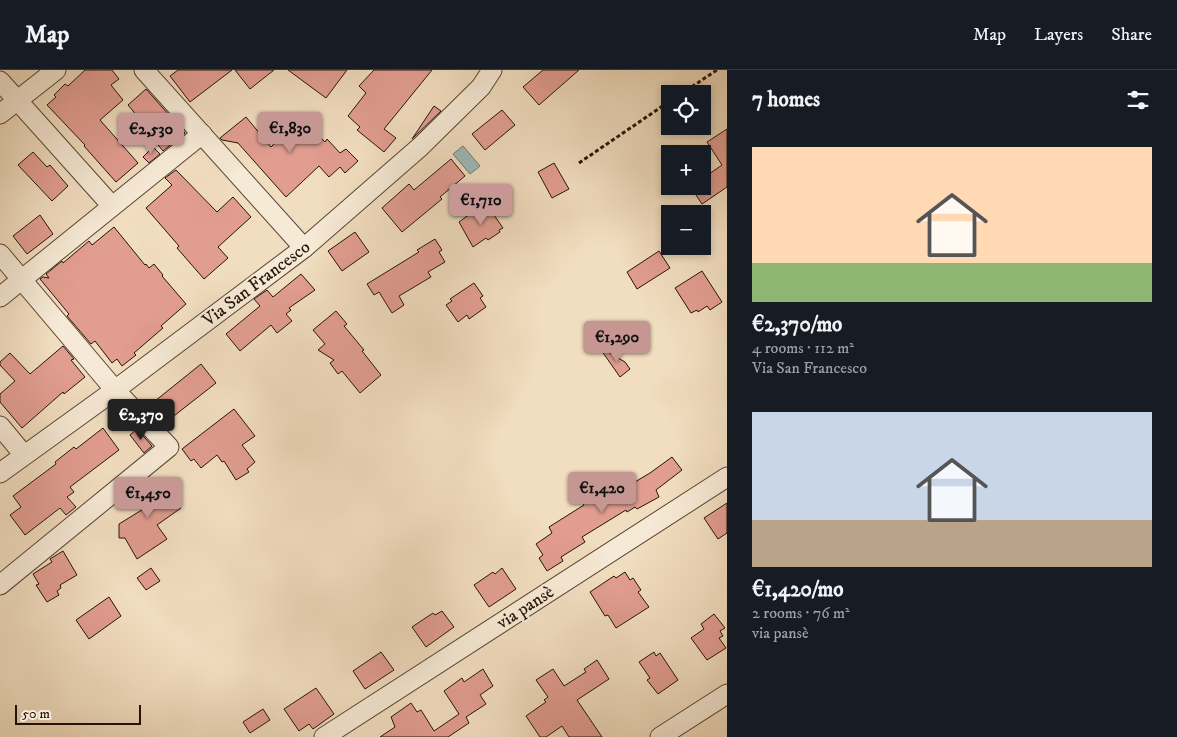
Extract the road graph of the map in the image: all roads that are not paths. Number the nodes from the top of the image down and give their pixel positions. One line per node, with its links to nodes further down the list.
1 (56, 70): 5 (street)
2 (144, 70): 7 (street)
3 (492, 70): 9 (street, Via San Francesco)
4 (0, 81): 5 (street)
5 (17, 100): 6 (street); 8 (street)
6 (0, 114)
7 (202, 134): 8 (street); 9 (street)
8 (112, 206): 11 (street)
9 (304, 248): 13 (street, Via San Francesco)
10 (0, 254): 11 (street)
11 (22, 278): 12 (street); 13 (street)
12 (0, 297)
13 (115, 390): 15 (street, Via San Francesco); 18 (street)
14 (0, 426): 15 (street)
15 (24, 455): 16 (street, Via San Francesco)
16 (0, 473)
17 (727, 477): 20 (street, via pansè)
18 (0, 586)
19 (727, 694): 21 (street)
20 (324, 737)
21 (660, 737)

